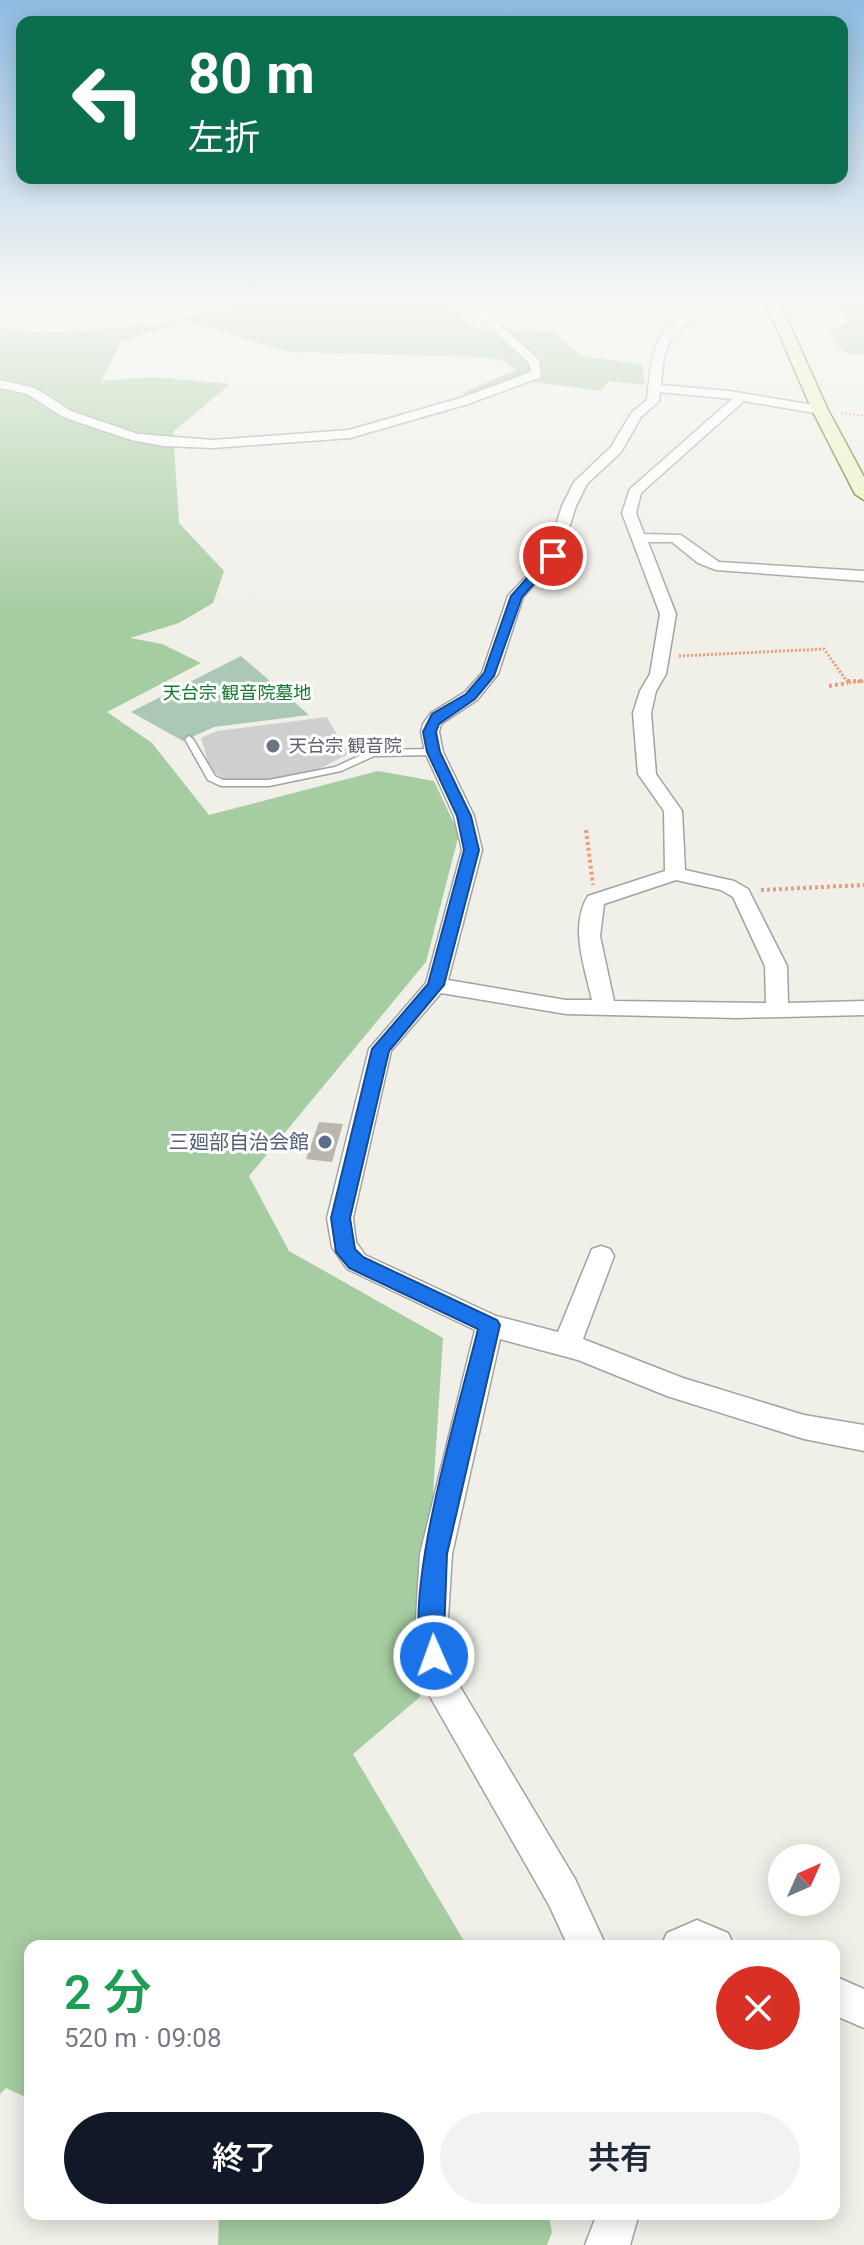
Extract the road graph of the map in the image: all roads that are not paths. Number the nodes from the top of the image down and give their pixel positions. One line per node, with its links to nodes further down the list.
1 (52, 406): 2 (street)
2 (447, 406)
3 (647, 406): 12 (street)
4 (732, 406): 9 (street)
5 (795, 406): 7 (street)
6 (818, 406): 7 (street)
7 (820, 410): 8 (street)
8 (864, 494)
9 (639, 538): 10 (street); 13 (street)
10 (864, 576)
11 (189, 739): 12 (lane)
12 (434, 752): 14 (street)
13 (675, 874): 15 (street); 17 (street)
14 (436, 985): 15 (street); 19 (street)
15 (604, 1007): 17 (street)
16 (864, 1008): 17 (street)
17 (777, 1009)
18 (601, 1256): 20 (street)
19 (490, 1325): 20 (street); 22 (street)
20 (566, 1345): 21 (street)
21 (864, 1438)
22 (584, 1940)
23 (840, 1998): 24 (street)
24 (864, 2009)
25 (617, 2220): 26 (street)
26 (606, 2245)

